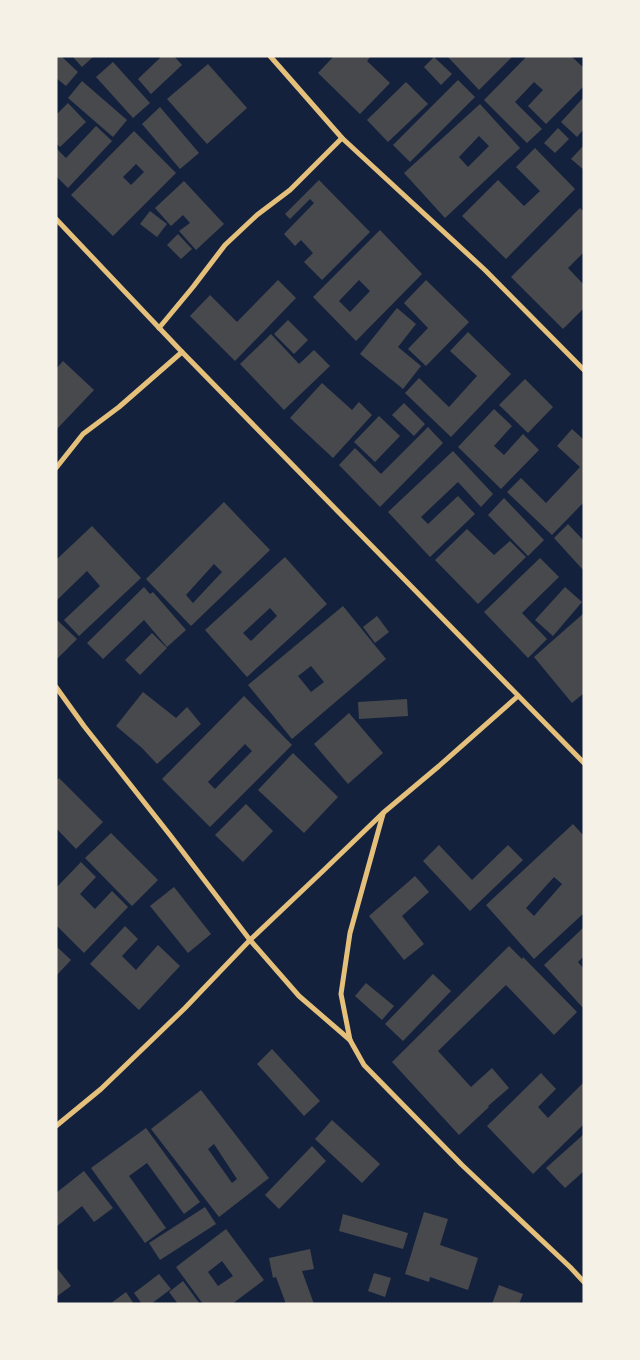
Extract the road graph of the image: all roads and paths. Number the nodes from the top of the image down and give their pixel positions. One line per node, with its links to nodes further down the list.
1 (270, 56): 2 (street)
2 (342, 138): 4 (street); 6 (street)
3 (56, 219): 4 (street)
4 (159, 328): 5 (street)
5 (182, 352): 7 (street); 9 (street)
6 (584, 370)
7 (56, 468)
8 (56, 687): 12 (street)
9 (518, 696): 10 (street); 11 (street)
10 (584, 764)
11 (383, 813): 12 (street); 13 (street)
12 (250, 940): 13 (street); 14 (street)
13 (350, 1040): 15 (street)
14 (56, 1126)
15 (584, 1282)

